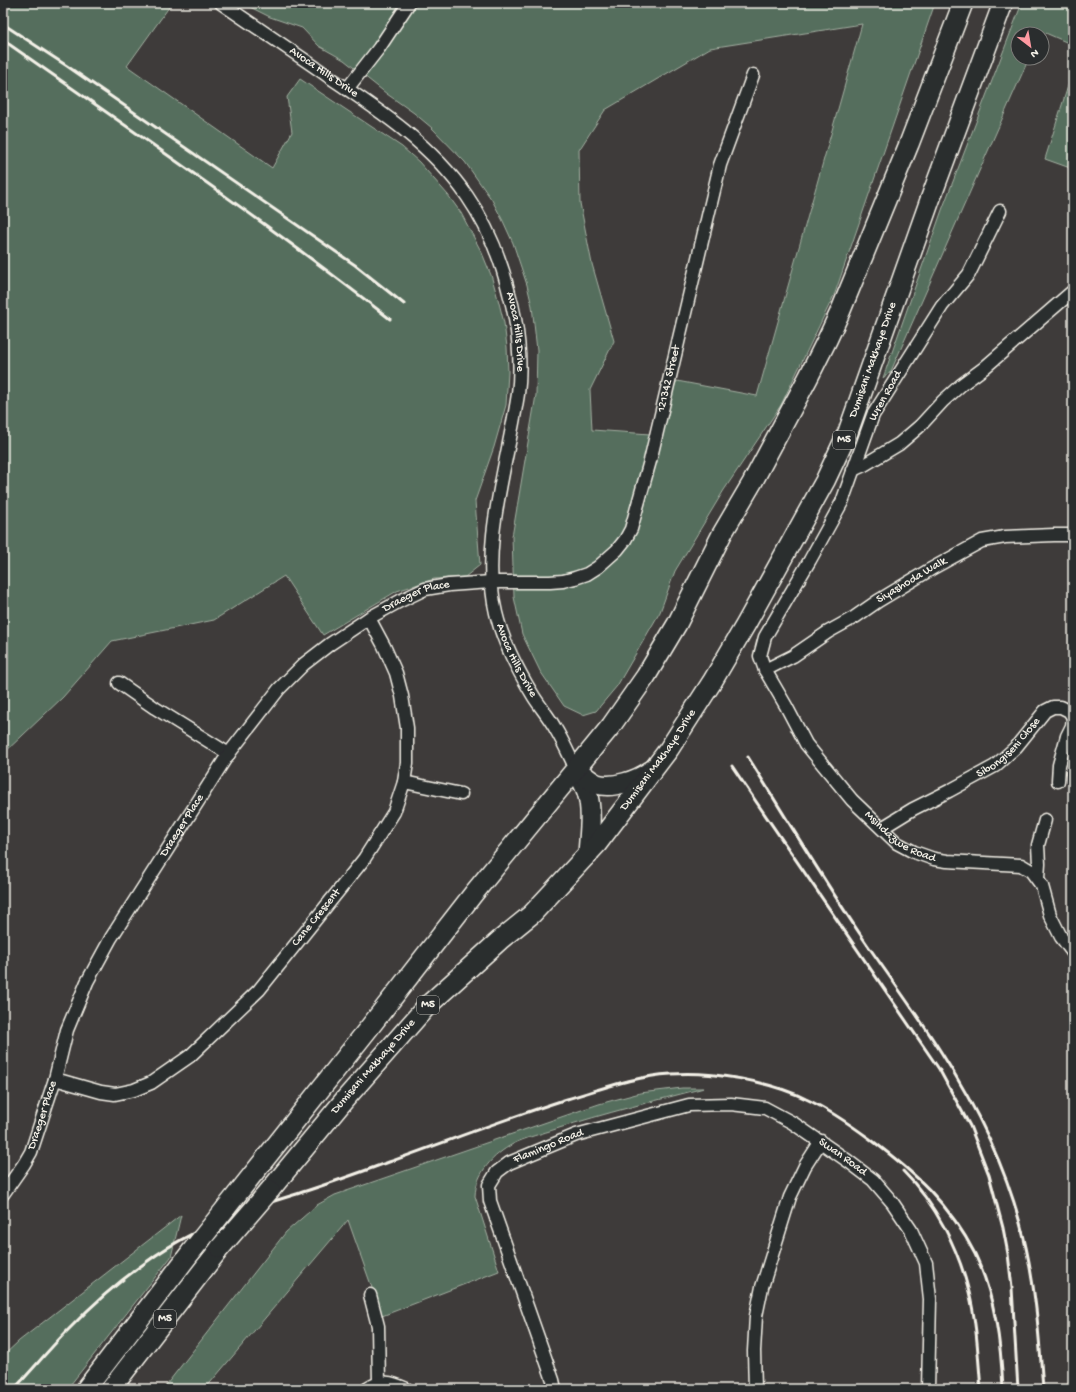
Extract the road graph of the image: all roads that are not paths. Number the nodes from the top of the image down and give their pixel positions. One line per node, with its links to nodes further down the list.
1 (221, 3): 6 (street, Avoca Hills Drive)
2 (409, 3): 6 (street)
3 (963, 3): 18 (main road, M5)
4 (1003, 3): 17 (main road, Dumisani Makhaye Drive / M5)
5 (753, 76): 11 (street, 121342 Street)
6 (347, 89): 11 (street, Avoca Hills Drive)
7 (1000, 211): 9 (street, Wren Road)
8 (1073, 291): 9 (street)
9 (854, 470): 13 (street, Wren Road)
10 (1073, 535): 14 (street, Siyashoda Walk)
11 (491, 582): 12 (street, Draeger Place); 18 (street, Avoca Hills Drive)
12 (369, 618): 16 (street, Draeger Place); 20 (street, Cane Crescent)
13 (760, 656): 14 (street, Msindazwe Road)
14 (765, 670): 23 (street, Msindazwe Road)
15 (119, 683): 16 (street)
16 (229, 754): 27 (street, Draeger Place)
17 (655, 768): 18 (main road); 24 (main road, Dumisani Makhaye Drive / M5)
18 (576, 769): 24 (main road); 32 (main road, M5, bridge)
19 (1058, 781): 23 (street, Sibongiseni Close)
20 (404, 782): 21 (street); 27 (street, Cane Crescent)
21 (461, 794)
22 (1045, 820): 25 (street)
23 (882, 828): 25 (street, Msindazwe Road)
24 (588, 855): 33 (main road, Dumisani Makhaye Drive / M5, bridge)
25 (1038, 878): 26 (street)
26 (1073, 953)
27 (55, 1079): 29 (street, Draeger Place)
28 (821, 1141): 36 (street, Flamingo Road); 37 (street, Swan Road); 38 (street, Swan Road)
29 (3, 1194)
30 (370, 1295): 31 (street)
31 (378, 1383): 34 (street); 35 (street)
32 (86, 1389)
33 (111, 1389)
34 (367, 1389)
35 (407, 1389)
36 (555, 1389)
37 (755, 1389)
38 (928, 1389)

